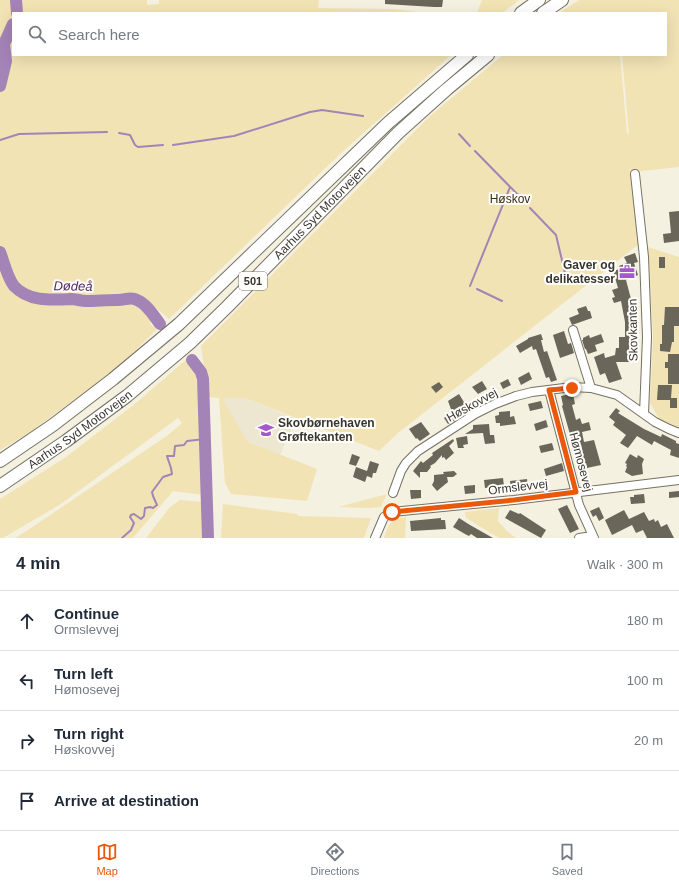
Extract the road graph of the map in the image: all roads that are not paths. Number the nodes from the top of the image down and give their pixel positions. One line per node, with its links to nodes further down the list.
1 (538, 0): 3 (highway)
2 (562, 0): 4 (highway)
3 (522, 12)
4 (545, 12)
5 (466, 56): 13 (highway, Aarhus Syd Motorvejen / 501)
6 (487, 56): 15 (highway, Aarhus Syd Motorvejen / 501)
7 (635, 174): 11 (street, Skovkanten)
8 (573, 330): 9 (street)
9 (592, 388): 10 (street, Høskovvej); 11 (street, Høskovvej)
10 (549, 390): 16 (street, Hømosevej); 17 (street, Høskovvej)
11 (644, 414): 12 (street, Høskovvej)
12 (679, 432)
13 (0, 461)
14 (679, 480): 16 (street, Ormslevvej)
15 (0, 486)
16 (576, 492): 18 (street, Hømosevej); 19 (street, Ormslevvej)
17 (393, 493)
18 (593, 537): 20 (street)
19 (375, 538)
20 (579, 538)

